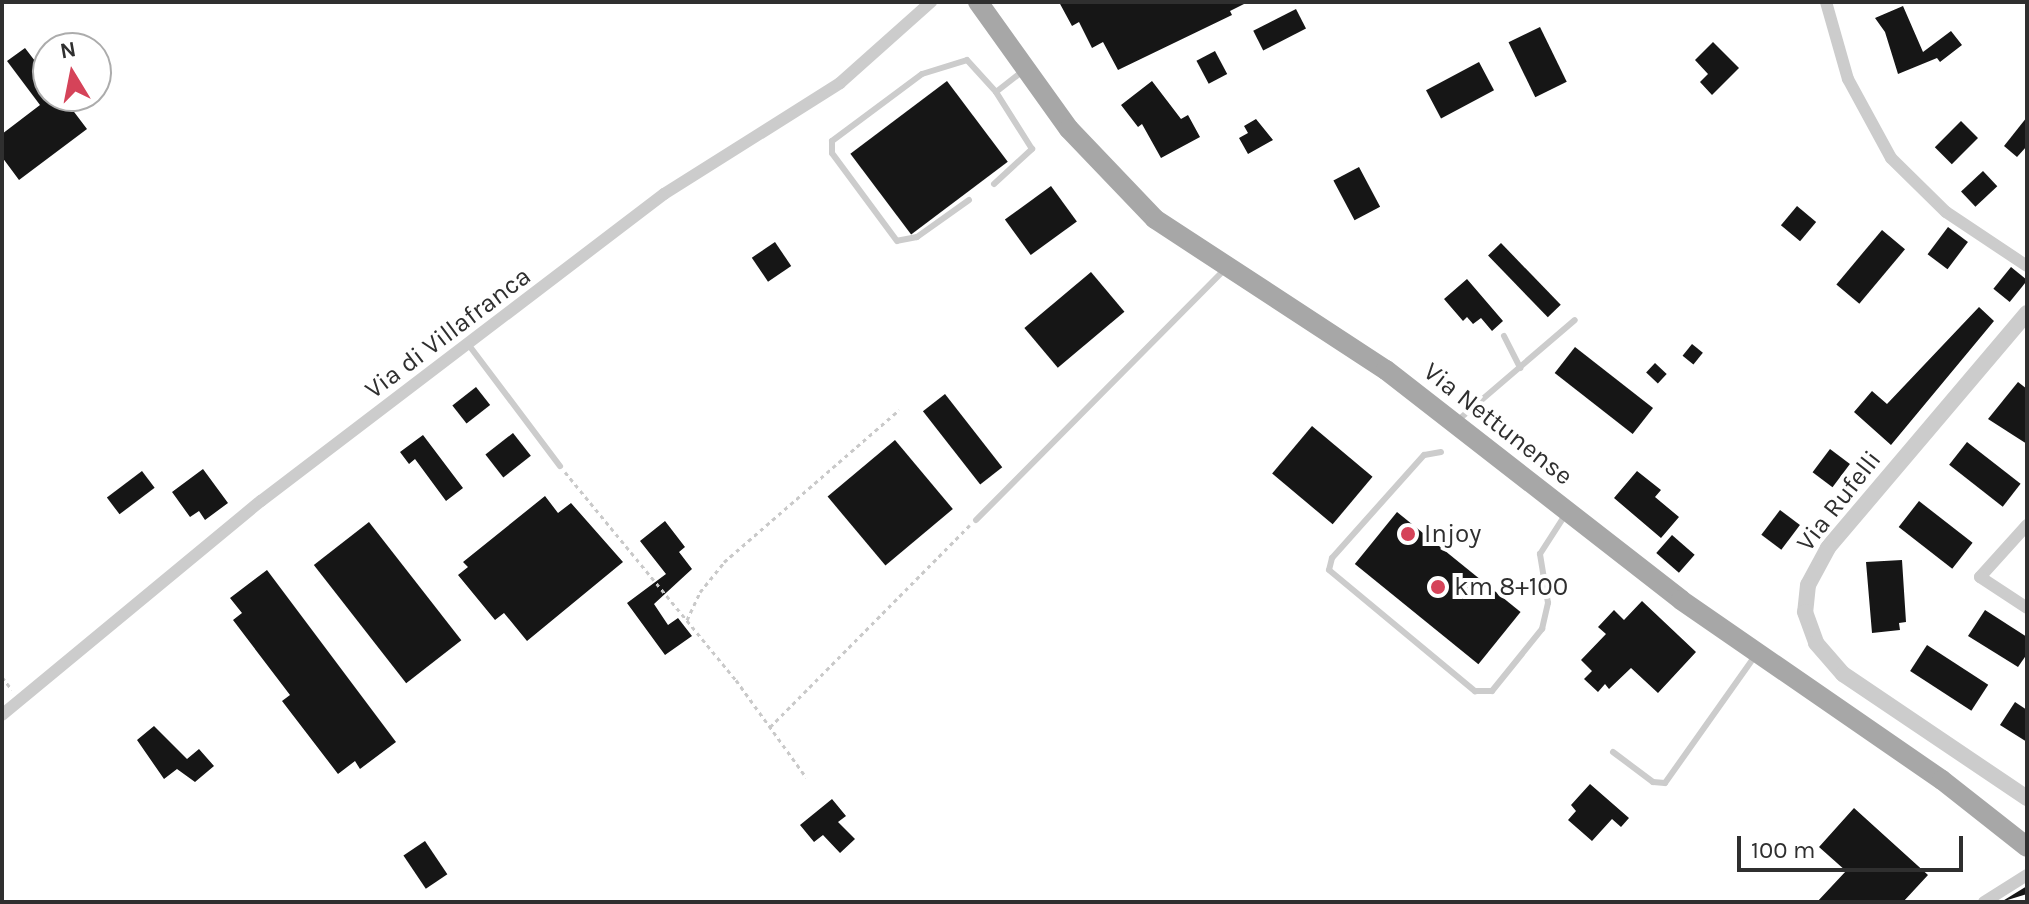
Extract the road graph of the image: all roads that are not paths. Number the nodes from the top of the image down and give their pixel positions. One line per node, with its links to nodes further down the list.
1 (931, 2): 13 (street, Via di Villafranca)
2 (978, 2): 4 (main road, Via Nettunense)
3 (1826, 2): 8 (street)
4 (1025, 68): 5 (lane); 9 (main road, Via Nettunense)
5 (996, 92): 6 (lane); 7 (lane)
6 (994, 184)
7 (969, 200)
8 (2027, 266)
9 (1225, 269): 15 (main road, Via Nettunense); 19 (lane)
10 (2027, 313): 25 (street, Via Rufelli)
11 (1575, 320): 14 (lane)
12 (1504, 336): 14 (lane)
13 (468, 344): 17 (lane); 23 (street, Via di Villafranca)
14 (1520, 368): 15 (lane)
15 (1455, 424): 18 (main road, Via Nettunense)
16 (1441, 452): 18 (lane)
17 (560, 466)
18 (1567, 512): 22 (main road, Via Nettunense)
19 (976, 520)
20 (2027, 525): 21 (street)
21 (2027, 608)
22 (1757, 653): 24 (lane); 26 (main road, Via Nettunense)
23 (2, 715)
24 (1613, 752)
25 (2027, 798)
26 (2027, 847)
27 (2027, 875): 28 (street)
28 (1984, 902)

